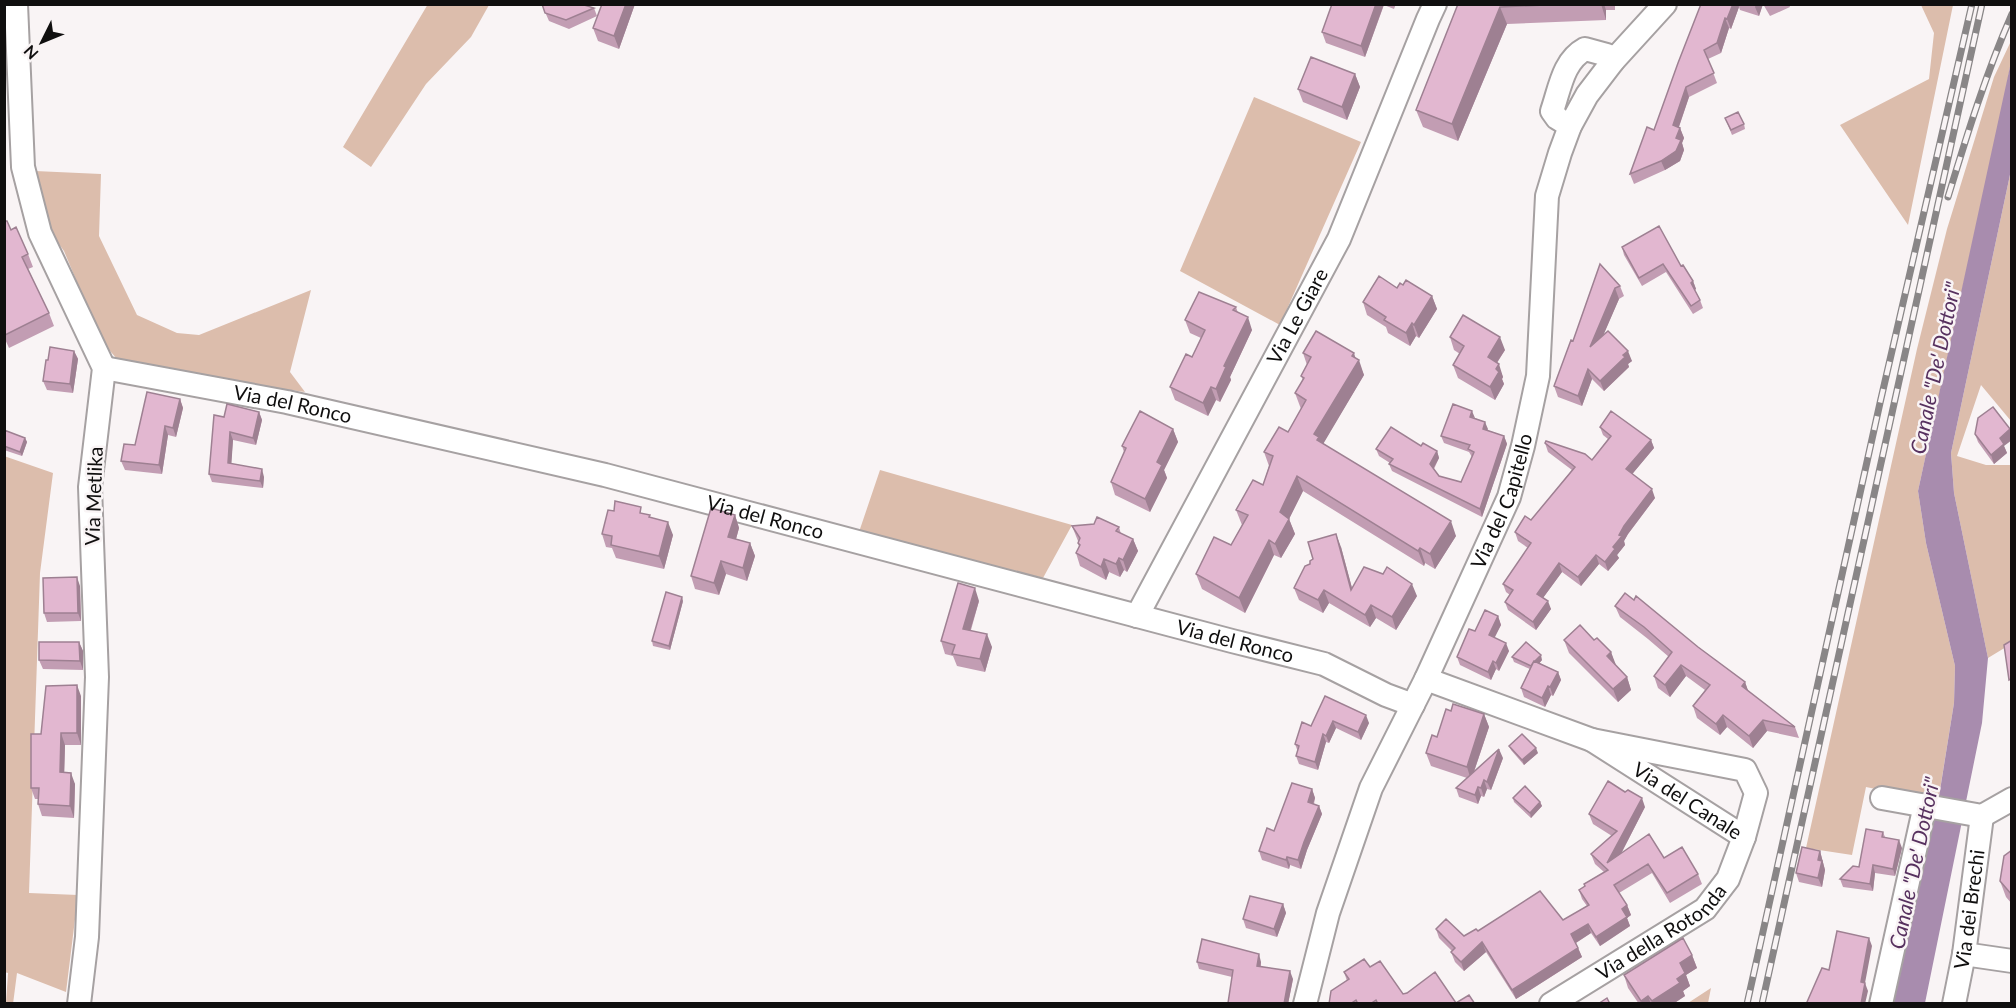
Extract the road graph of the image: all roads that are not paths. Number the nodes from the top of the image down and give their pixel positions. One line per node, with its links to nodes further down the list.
1 (15, 4): 6 (street)
2 (1435, 4): 7 (street, Via Le Giare)
3 (1665, 4): 4 (street, Via del Capitello)
4 (1613, 61): 5 (street, Via del Capitello); 5 (street)
5 (1570, 126): 8 (street, Via del Capitello)
6 (104, 368): 7 (street, Via del Ronco); 18 (street, Via Metlika)
7 (1137, 616): 9 (street, Via del Ronco)
8 (1426, 679): 9 (street, Via del Capitello); 10 (street, Via del Canale)
9 (1413, 705): 19 (street, Via del Capitello)
10 (1592, 740): 15 (street, Via del Canale); 15 (street, Via del Canale)
11 (1882, 798): 13 (street)
12 (2012, 799): 14 (street)
13 (1931, 807): 14 (street); 21 (street)
14 (1972, 814): 16 (street, Via dei Brechi)
15 (1744, 837): 20 (street, Via della Rotonda)
16 (1964, 954): 17 (street); 22 (street, Via dei Brechi)
17 (2012, 961)
18 (79, 1004)
19 (1305, 1004)
20 (1551, 1004)
21 (1881, 1004)
22 (1954, 1004)

